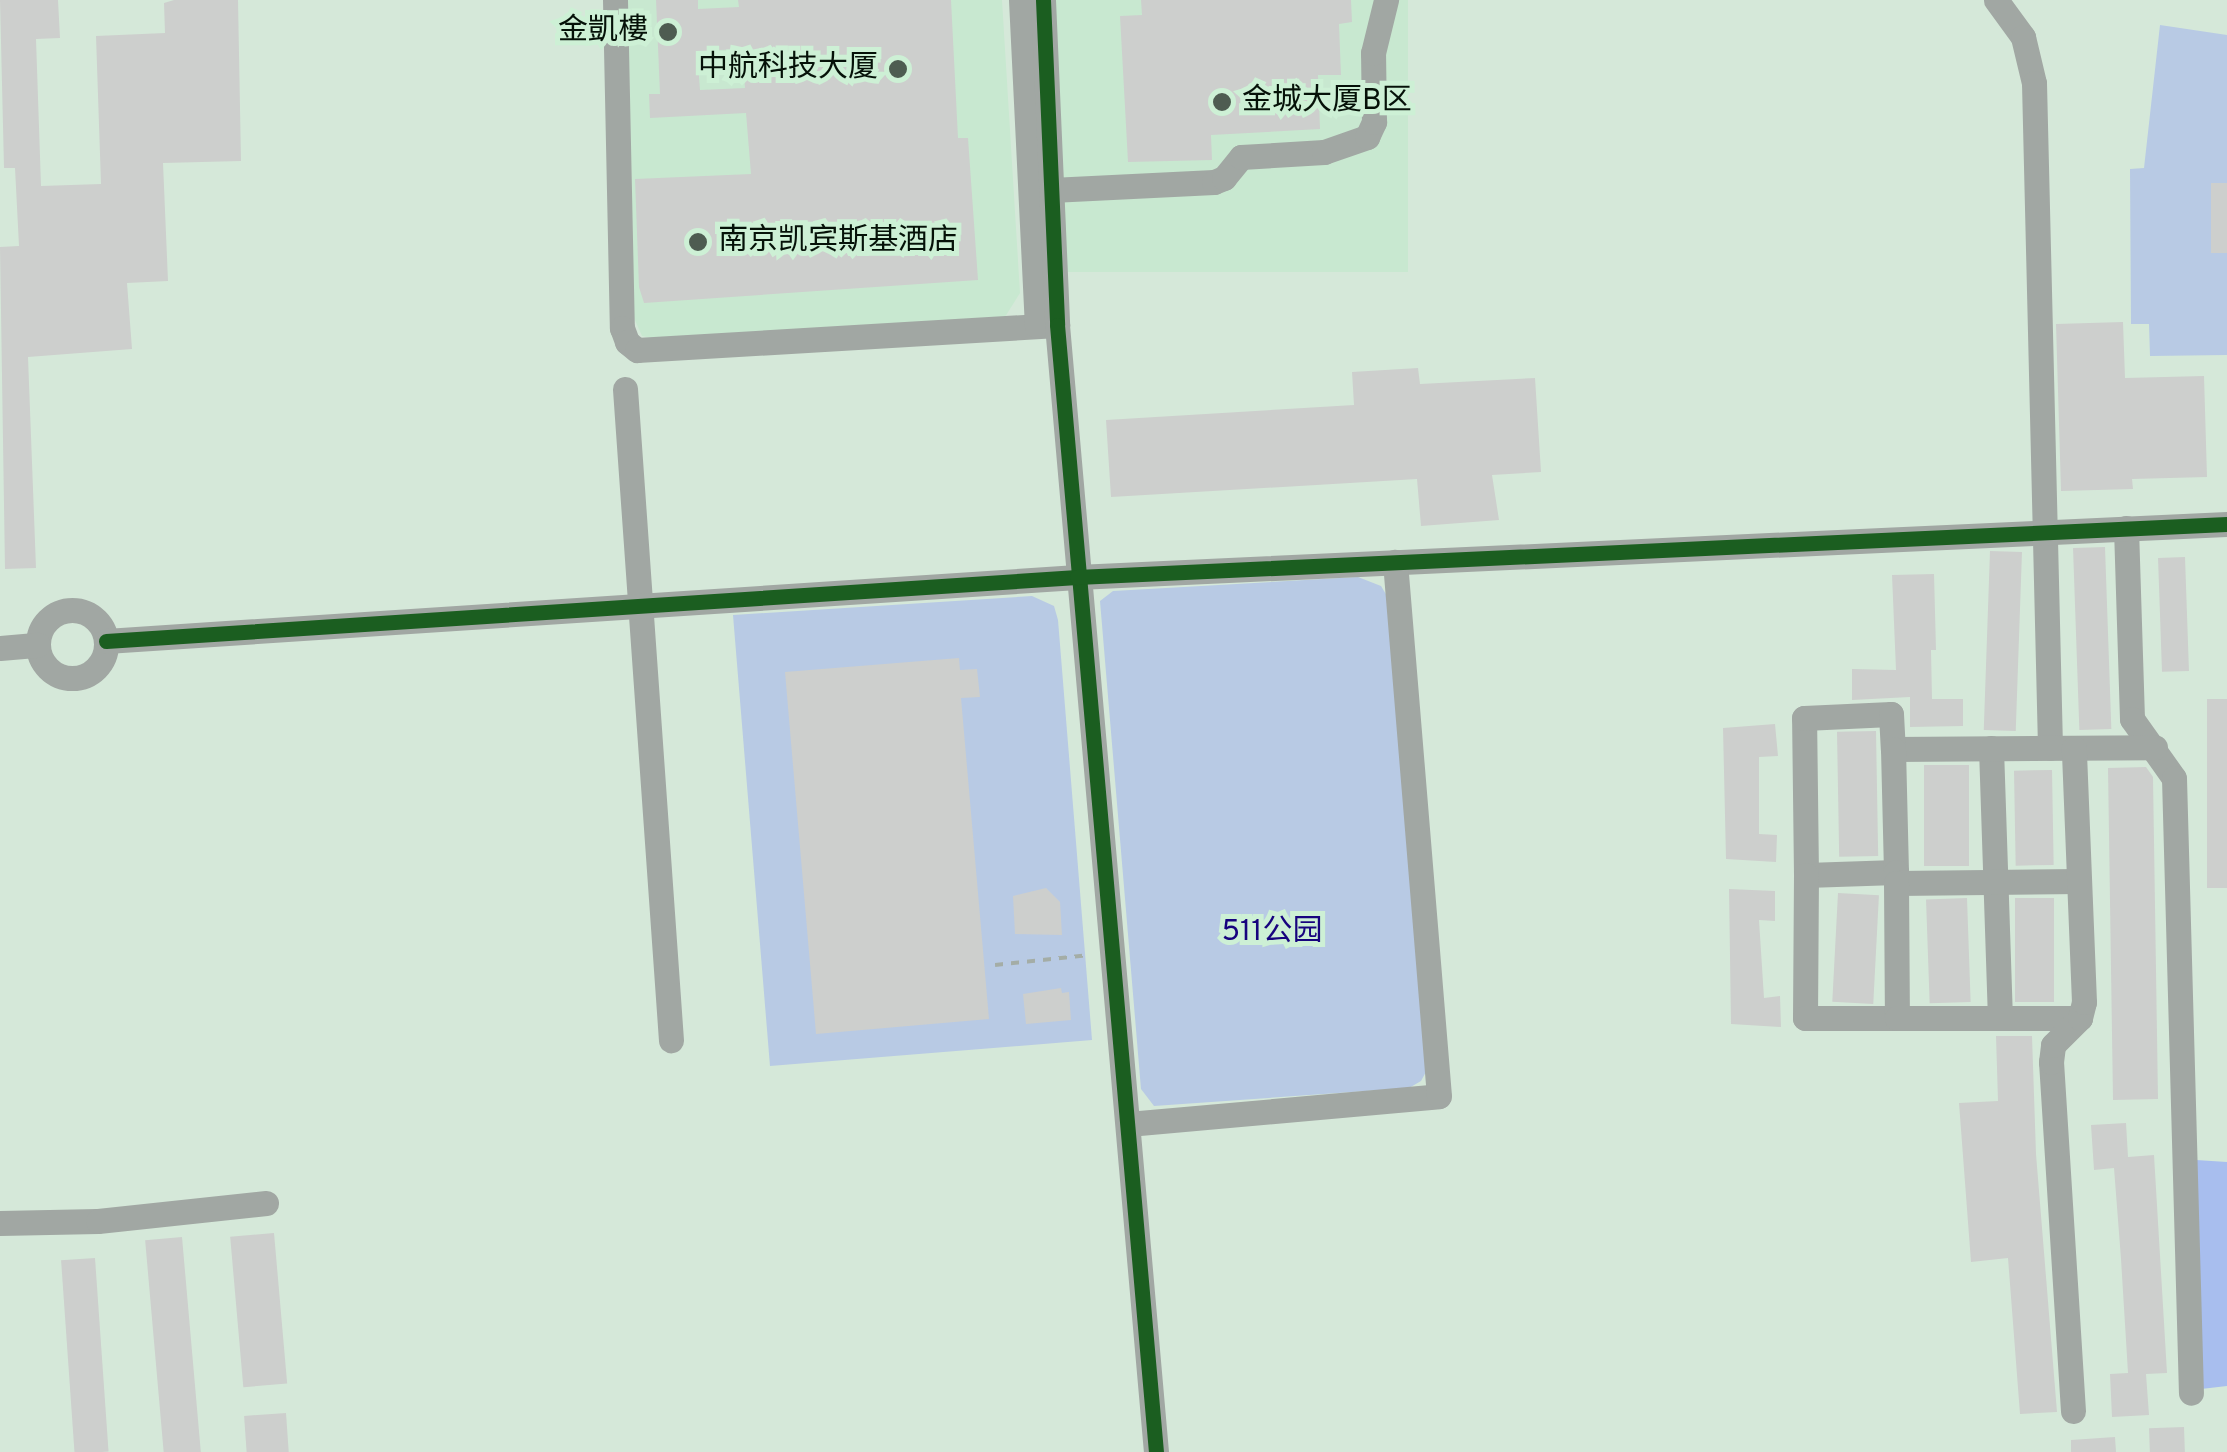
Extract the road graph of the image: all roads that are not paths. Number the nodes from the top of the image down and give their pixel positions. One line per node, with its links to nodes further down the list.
1 (615, 0): 7 (street)
2 (1021, 0): 7 (street)
3 (1042, 0): 6 (street)
4 (1386, 0): 6 (street)
5 (1996, 0): 11 (street)
6 (1051, 190): 7 (street)
7 (1047, 326): 13 (street)
8 (626, 389): 14 (street)
9 (2227, 524): 10 (street)
10 (2126, 528): 11 (street); 18 (street)
11 (2046, 532): 12 (street); 21 (street)
12 (1394, 562): 13 (street); 29 (street)
13 (1077, 577): 14 (street); 29 (street)
14 (639, 606): 15 (street); 28 (street)
15 (106, 641): 16 (street); 16 (street)
16 (38, 646): 17 (street)
17 (0, 648)
18 (2155, 747): 21 (street); 32 (street)
19 (1893, 748): 20 (street); 22 (street); 23 (street)
20 (1992, 748): 21 (street); 26 (street)
21 (2062, 748): 24 (street)
22 (1806, 874): 23 (street); 25 (street)
23 (1896, 878): 24 (street); 25 (street)
24 (2079, 881): 27 (street)
25 (1897, 1018): 26 (street)
26 (2000, 1018): 27 (street)
27 (2080, 1018): 33 (street)
28 (672, 1040)
29 (1128, 1124): 34 (street)
30 (266, 1203): 31 (street)
31 (0, 1223)
32 (2191, 1394)
33 (2073, 1411)
34 (1156, 1452)

